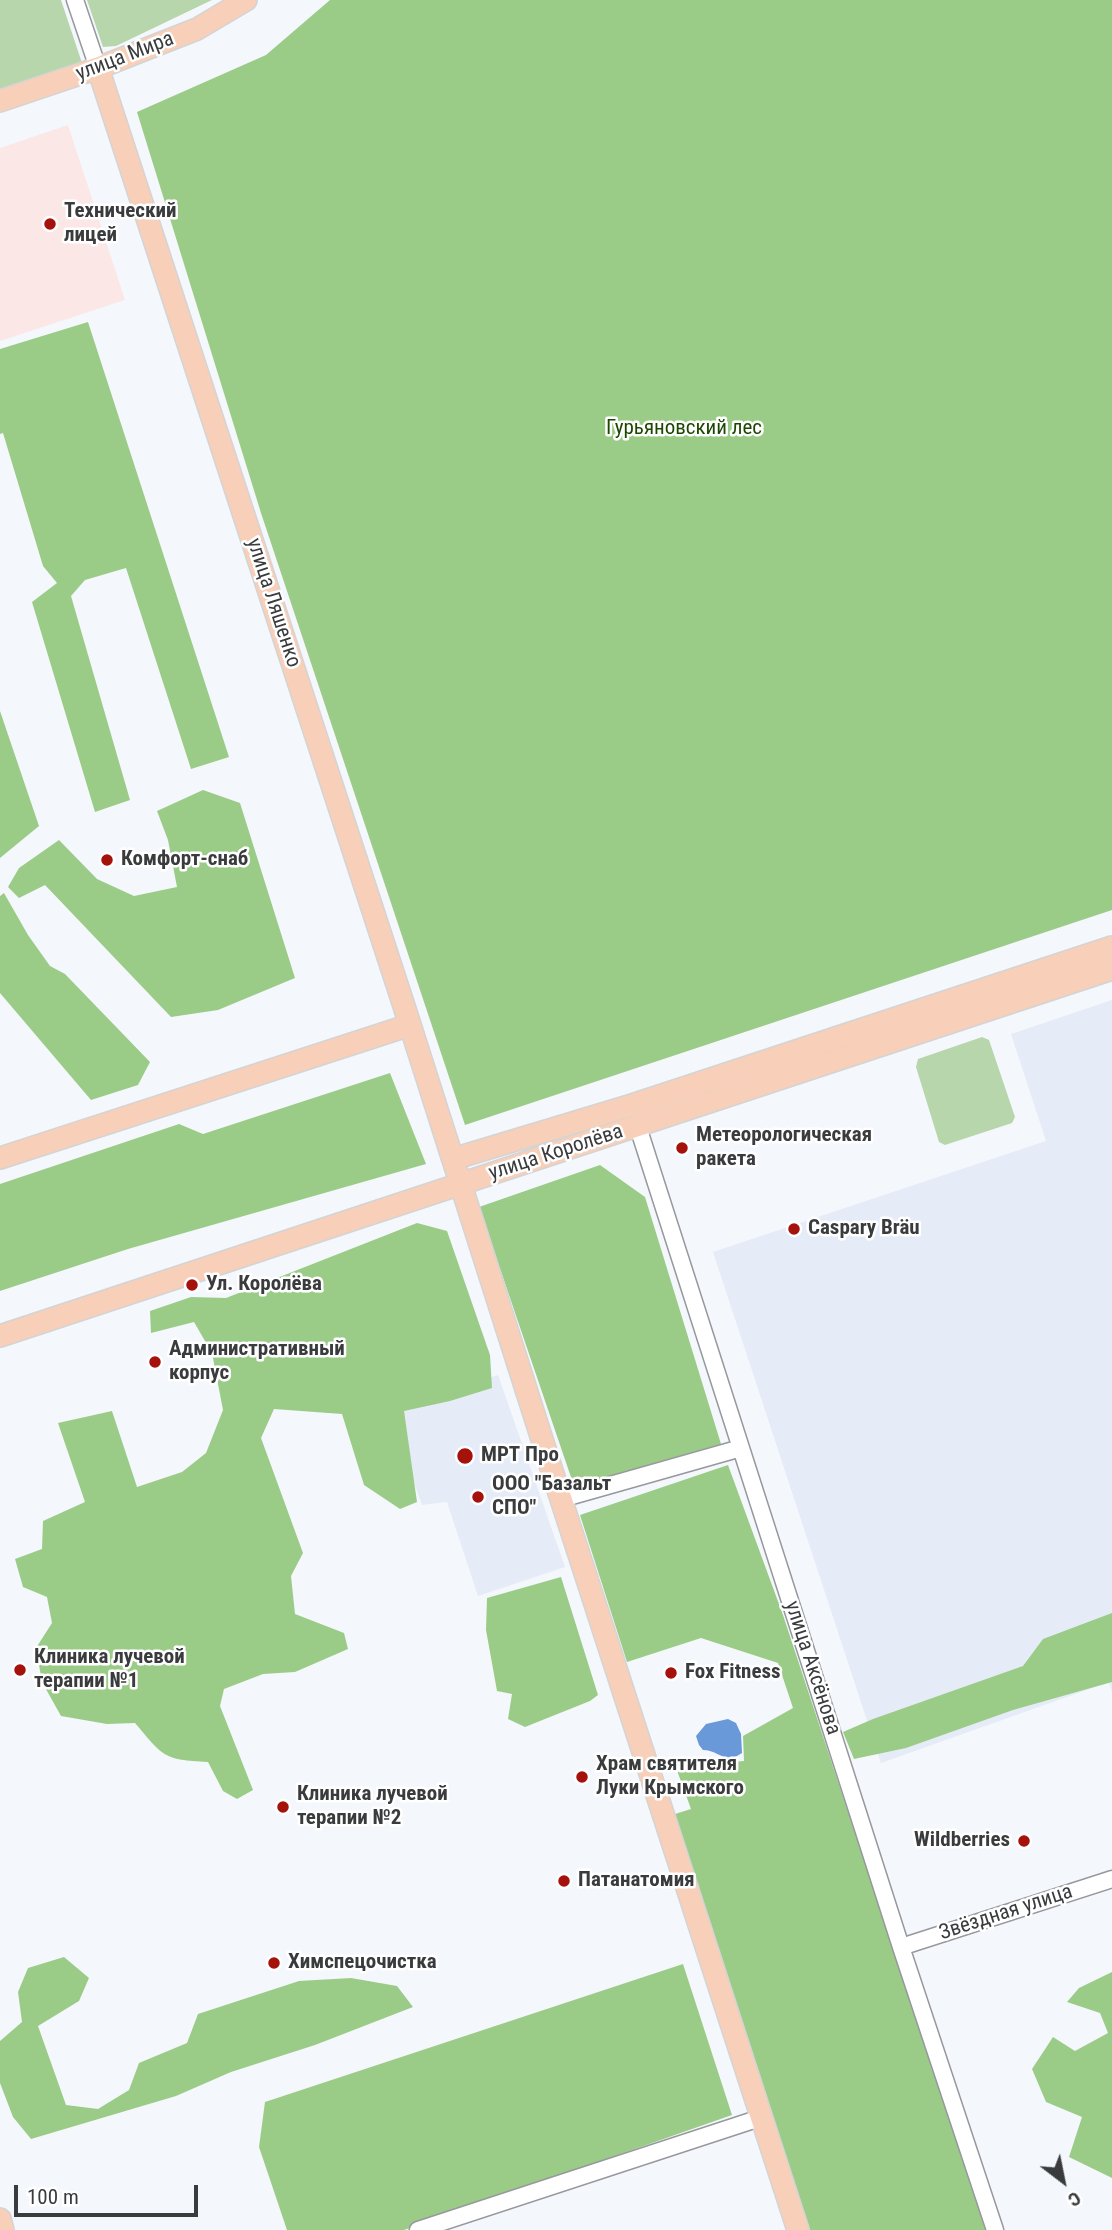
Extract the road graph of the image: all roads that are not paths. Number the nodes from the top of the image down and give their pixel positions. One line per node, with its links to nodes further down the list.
1 (75, 0): 3 (street, улица Ляшенко)
2 (246, 0): 3 (main road, улица Мира)
3 (98, 68): 4 (main road, улица Мира); 7 (main road, улица Ляшенко)
4 (0, 102)
5 (1112, 947): 8 (main road, улица Королёва)
6 (1112, 969): 9 (main road, улица Королёва)
7 (410, 1025): 10 (main road); 11 (main road, улица Ляшенко)
8 (632, 1105): 9 (main road, улица Аксёнова); 11 (main road, улица Королёва)
9 (638, 1126): 12 (main road, улица Королёва); 14 (street, улица Аксёнова)
10 (0, 1158)
11 (453, 1159): 12 (main road)
12 (461, 1184): 13 (main road, улица Королёва); 15 (main road)
13 (0, 1336)
14 (741, 1448): 15 (street); 17 (street, улица Аксёнова)
15 (561, 1499): 18 (main road)
16 (1112, 1879): 17 (street, Звёздная улица)
17 (901, 1947): 23 (street, улица Аксёнова)
18 (760, 2118): 21 (street); 22 (main road)
19 (0, 2219): 20 (main road)
20 (4, 2230)
21 (418, 2230)
22 (797, 2230)
23 (995, 2230)

